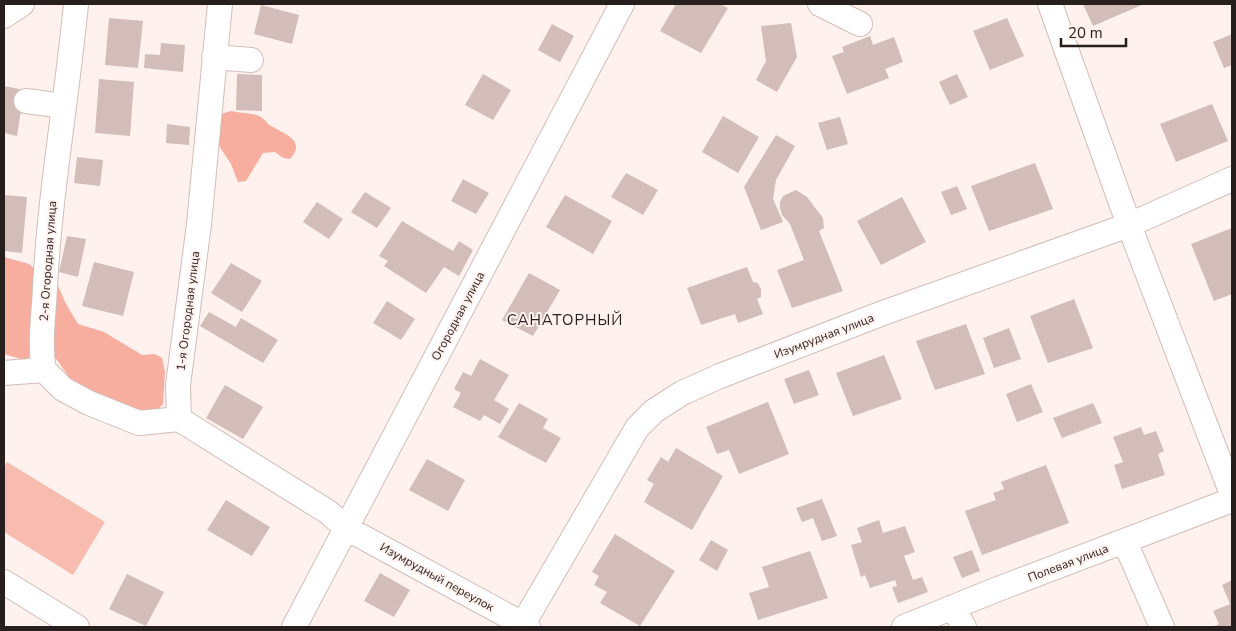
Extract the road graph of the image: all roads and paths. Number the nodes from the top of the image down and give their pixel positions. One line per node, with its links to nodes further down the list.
1 (22, 4): 7 (street)
2 (76, 4): 12 (street, 2-я Огородная улица)
3 (220, 4): 9 (street, 1-я Огородная улица)
4 (622, 4): 20 (street, Огородная улица)
5 (820, 4): 8 (street)
6 (1050, 4): 14 (street)
7 (4, 16)
8 (860, 24)
9 (214, 57): 10 (street); 17 (street, 1-я Огородная улица)
10 (251, 60)
11 (26, 101): 12 (street)
12 (64, 106): 15 (street, 2-я Огородная улица)
13 (1232, 179): 14 (street, Изумрудная улица)
14 (1129, 225): 18 (street); 24 (street, Изумрудная улица)
15 (44, 370): 16 (street); 17 (street)
16 (4, 373)
17 (179, 419): 20 (street)
18 (1232, 494)
19 (1232, 500): 21 (street, Полевая улица)
20 (346, 528): 24 (street, Изумрудный переулок); 27 (street, Огородная улица)
21 (1125, 542): 23 (street, Полевая улица); 28 (street)
22 (4, 582): 26 (street)
23 (959, 617): 25 (street, Полевая улица)
24 (526, 626)
25 (909, 626)
26 (77, 627)
27 (294, 627)
28 (1162, 627)

